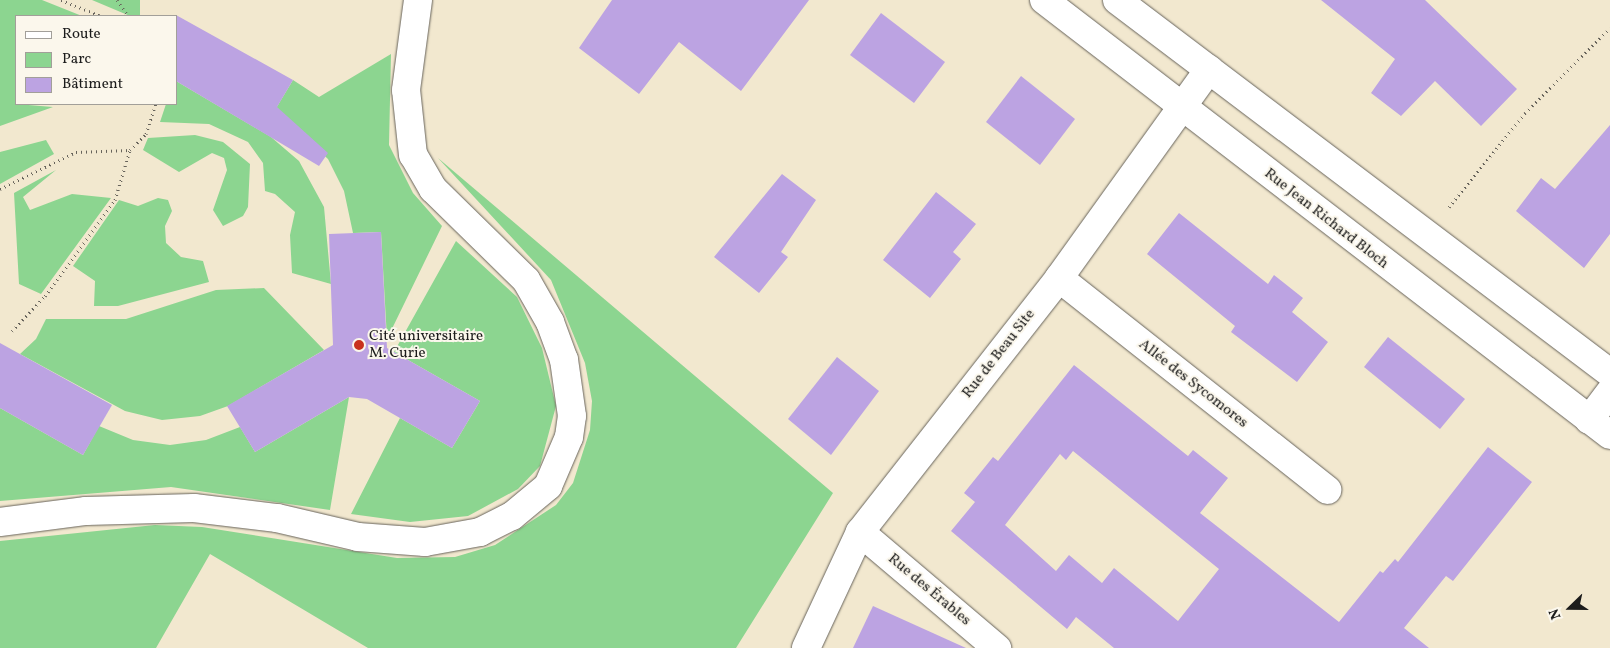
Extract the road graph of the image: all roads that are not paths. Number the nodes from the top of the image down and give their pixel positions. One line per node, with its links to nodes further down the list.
1 (418, 0): 11 (street)
2 (1044, 0): 5 (street, Rue Jean Richard Bloch)
3 (1117, 0): 4 (street)
4 (1208, 69): 5 (street, Rue de Beau Site); 7 (street)
5 (1180, 106): 6 (street, Rue de Beau Site); 9 (street, Rue Jean Richard Bloch)
6 (1059, 278): 10 (street, Allée des Sycomores); 12 (street, Rue de Beau Site)
7 (1610, 373)
8 (1610, 392): 9 (street)
9 (1600, 428)
10 (1327, 490)
11 (0, 522)
12 (860, 532): 13 (street, Rue de Beau Site); 14 (street, Rue des Érables)
13 (806, 648)
14 (997, 648)

